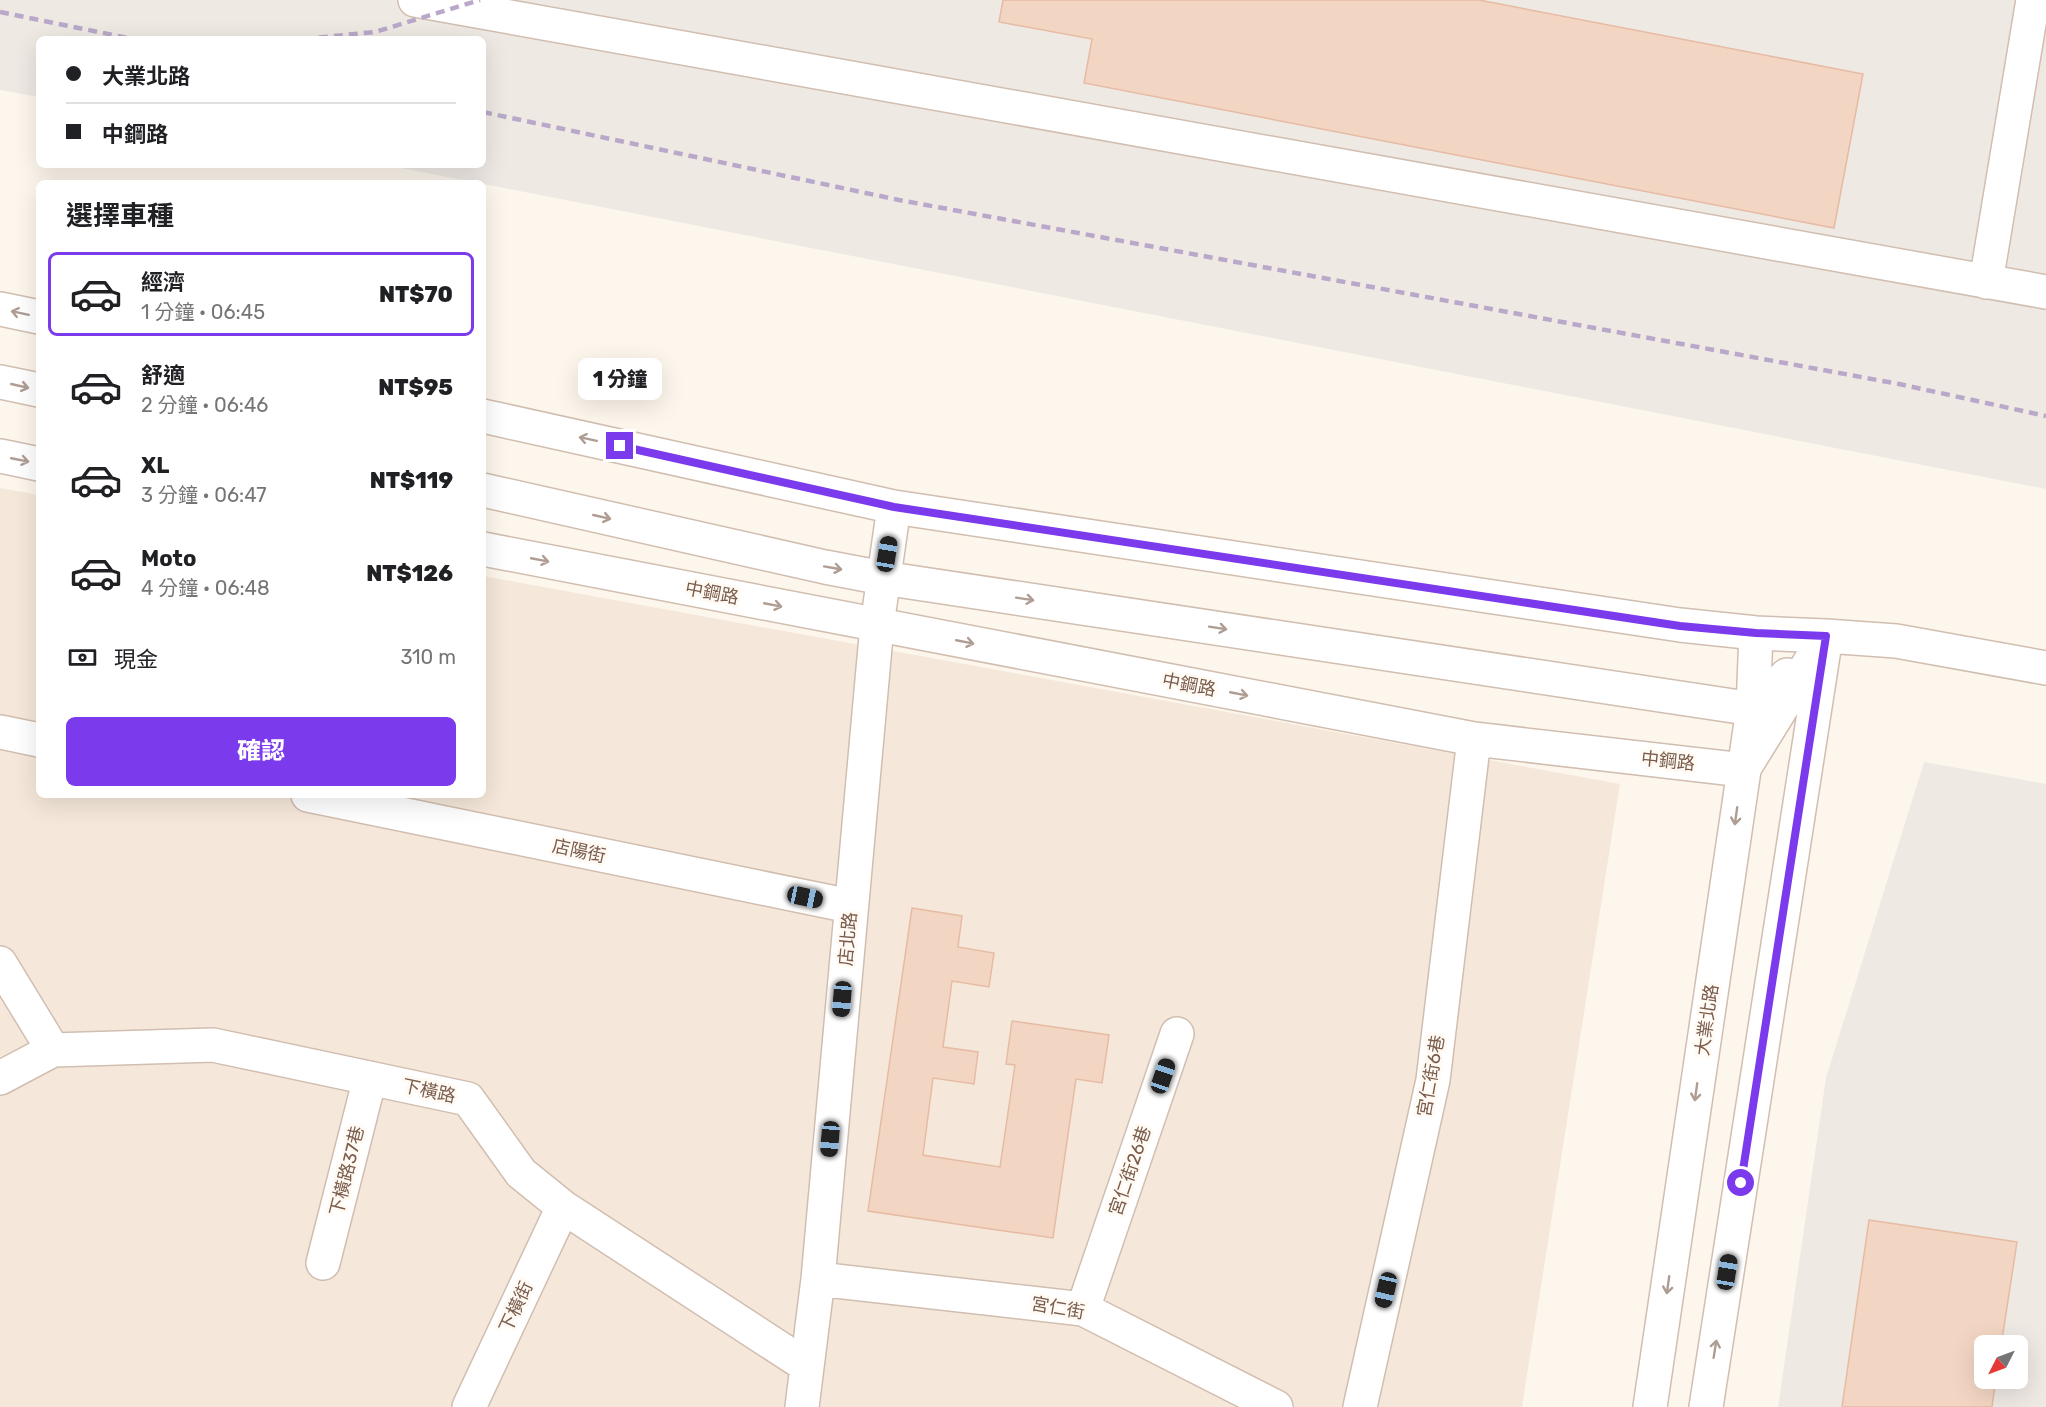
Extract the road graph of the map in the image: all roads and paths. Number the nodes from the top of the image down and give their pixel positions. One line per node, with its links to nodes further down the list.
1 (416, 0): 3 (street)
2 (2033, 0): 3 (street)
3 (1986, 282): 4 (street)
4 (2046, 292)
5 (0, 309): 6 (street, one-way to 5)
6 (36, 317)
7 (0, 381): 8 (street, one-way to 8)
8 (36, 389)
9 (486, 417): 13 (street, one-way to 9)
10 (0, 456): 11 (street, one-way to 11)
11 (36, 463)
12 (486, 491): 15 (street, one-way to 15)
13 (894, 507): 15 (street, 店北路); 17 (street)
14 (486, 550): 16 (street, 中鋼路, one-way to 16)
15 (883, 578): 16 (street, 店北路); 20 (street, one-way to 20)
16 (877, 625): 23 (street, 中鋼路, one-way to 23); 26 (street, 店北路)
17 (1756, 633): 18 (street); 20 (street, 大業北路)
18 (1826, 636): 19 (street); 20 (street); 24 (street); 42 (street, one-way to 18)
19 (2046, 668)
20 (1753, 709): 24 (street, 大業北路)
21 (0, 732): 22 (street)
22 (36, 739)
23 (1474, 740): 24 (street, 中鋼路); 40 (street, 宮仁街6巷)
24 (1743, 770): 41 (street, 大業北路, one-way to 41)
25 (323, 798): 26 (street, 店陽街)
26 (850, 906): 34 (street, 店北路)
27 (0, 963): 29 (street)
28 (1177, 1034): 35 (street, 宮仁街26巷)
29 (53, 1050): 30 (street, 下橫路); 31 (street, 下橫路)
30 (0, 1078)
31 (370, 1078): 32 (street, 下橫路); 33 (street, 下橫路37巷)
32 (563, 1207): 36 (street, 下橫路); 37 (street, 下橫街)
33 (323, 1263)
34 (818, 1279): 35 (street, 宮仁街); 36 (street, 店北路)
35 (1083, 1309): 39 (street, 宮仁街)
36 (807, 1366): 38 (street, 店北路)
37 (469, 1407)
38 (802, 1407)
39 (1276, 1407)
40 (1360, 1407)
41 (1650, 1407)
42 (1706, 1407)

